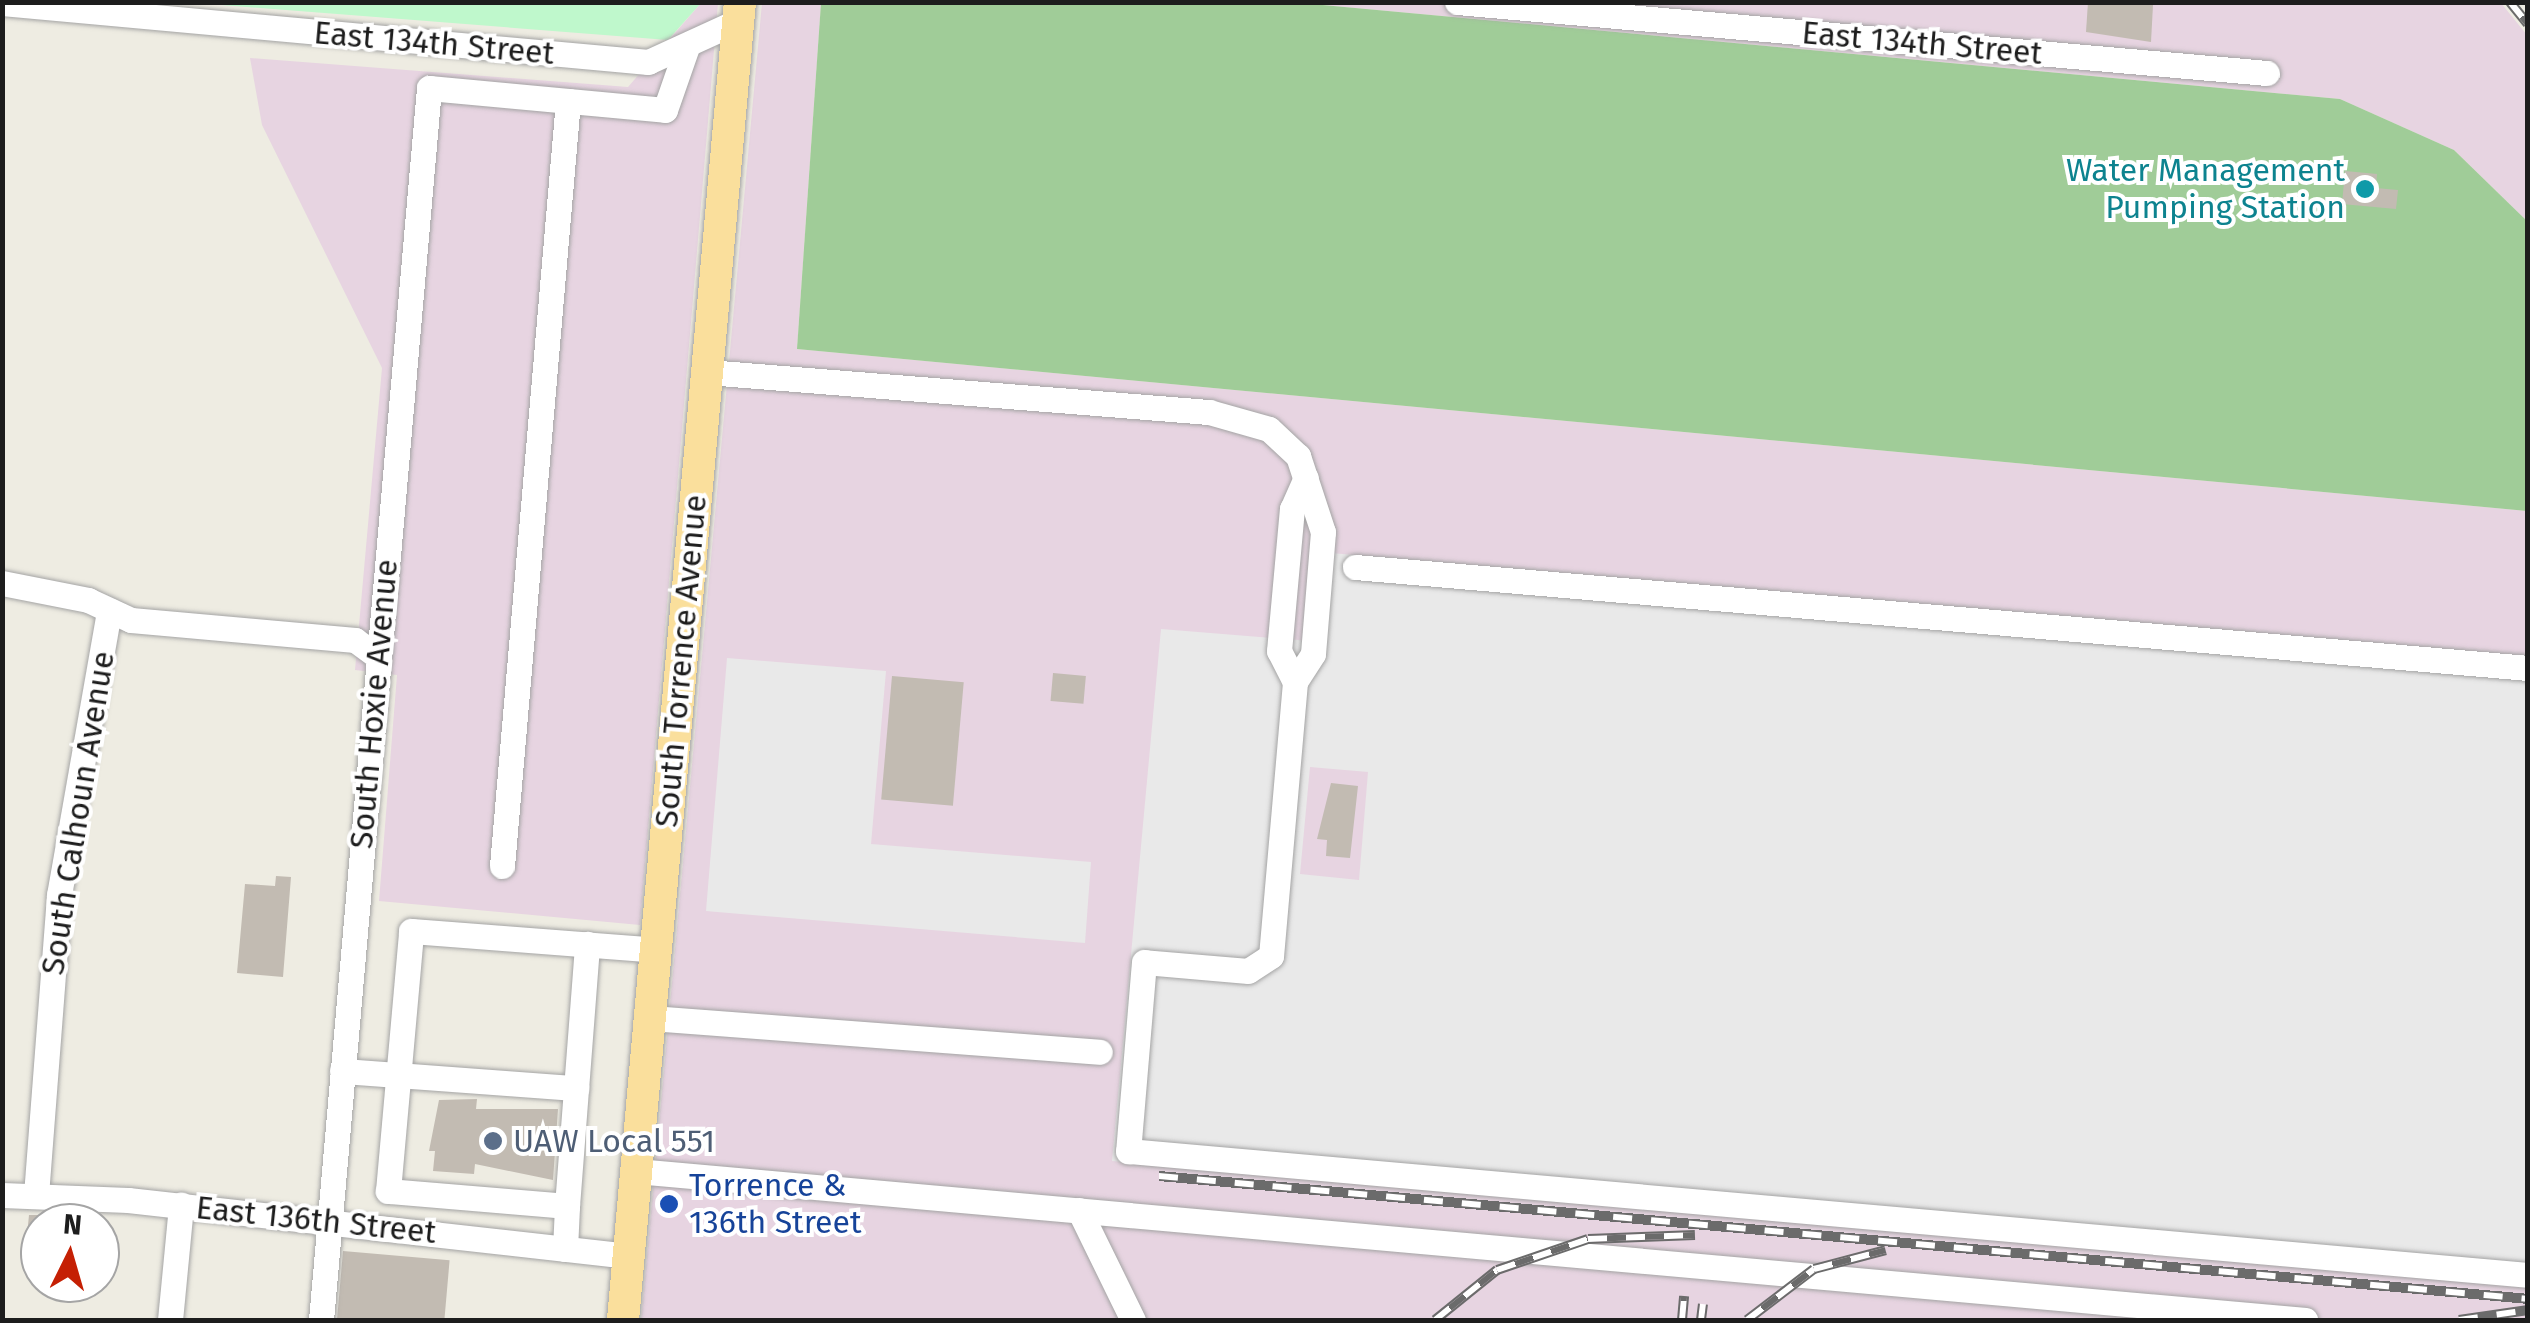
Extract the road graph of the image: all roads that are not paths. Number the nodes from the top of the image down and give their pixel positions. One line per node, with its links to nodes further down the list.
1 (1457, 2): 5 (street, East 134th Street)
2 (2, 3): 4 (street, East 134th Street)
3 (739, 12): 4 (street, East 134th Street); 7 (main road, South Torrence Avenue)
4 (687, 46): 6 (street)
5 (2267, 72)
6 (568, 101): 11 (street, South Hoxie Avenue); 13 (street)
7 (707, 372): 15 (main road, South Torrence Avenue); 30 (street)
8 (1355, 567): 12 (street)
9 (2, 583): 10 (street)
10 (109, 610): 11 (street); 23 (street, South Calhoun Avenue)
11 (378, 656): 18 (street, South Hoxie Avenue)
12 (2528, 668)
13 (502, 866)
14 (587, 944): 15 (street); 19 (street); 20 (street)
15 (656, 950): 16 (main road, South Torrence Avenue)
16 (650, 1018): 17 (street); 21 (main road, South Torrence Avenue)
17 (1100, 1052)
18 (342, 1071): 19 (street); 27 (street, South Hoxie Avenue)
19 (398, 1073): 20 (street); 25 (street)
20 (576, 1088): 25 (street)
21 (636, 1171): 26 (street); 29 (main road, South Torrence Avenue)
22 (2, 1195): 23 (street, East 136th Street)
23 (36, 1195): 24 (street, East 136th Street)
24 (180, 1205): 27 (street, East 136th Street); 31 (street)
25 (567, 1206): 28 (street)
26 (1078, 1210): 34 (street); 35 (street)
27 (328, 1221): 28 (street, East 136th Street); 32 (street, South Hoxie Avenue)
28 (564, 1249): 29 (street, East 136th Street)
29 (629, 1256): 33 (main road, South Torrence Avenue)
30 (2528, 1275)
31 (170, 1320)
32 (321, 1320)
33 (623, 1320)
34 (1133, 1320)
35 (2305, 1320)

